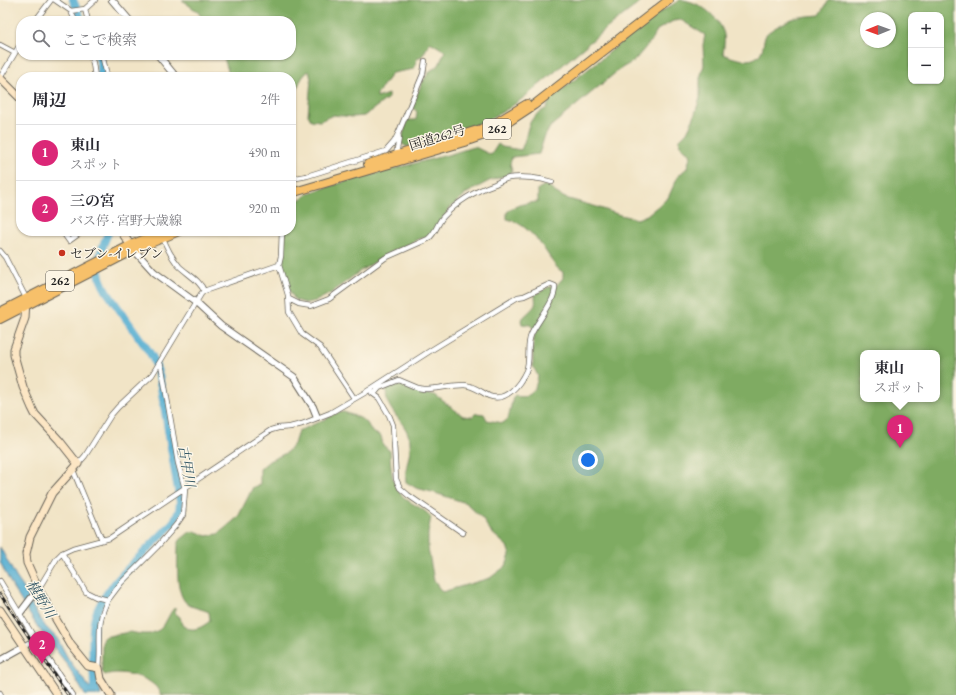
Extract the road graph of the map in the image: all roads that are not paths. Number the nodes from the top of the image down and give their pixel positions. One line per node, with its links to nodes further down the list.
1 (51, 0): 9 (street)
2 (55, 0): 8 (street)
3 (95, 0): 7 (street)
4 (112, 0): 12 (street)
5 (660, 0): 25 (highway, 国道262号 / 262)
6 (669, 0): 25 (highway, 国道262号 / 262)
7 (83, 9): 8 (street); 11 (street)
8 (72, 11): 10 (street)
9 (39, 16)
10 (74, 16)
11 (86, 16)
12 (126, 16)
13 (0, 45): 14 (street)
14 (15, 53): 22 (street)
15 (92, 60): 19 (street)
16 (103, 60): 20 (street)
17 (162, 60): 21 (street)
18 (425, 61): 24 (street)
19 (95, 72)
20 (106, 72)
21 (172, 72)
22 (0, 78): 23 (main road)
23 (16, 94)
24 (398, 134): 25 (street); 26 (street)
25 (398, 158): 28 (highway, 国道262号 / 262); 29 (highway, 国道262号 / 262)
26 (296, 178)
27 (552, 182): 40 (street)
28 (296, 187)
29 (296, 191)
30 (65, 236): 31 (street)
31 (76, 236)
32 (124, 236): 36 (main road)
33 (154, 236): 36 (highway, 262)
34 (161, 236): 39 (street)
35 (282, 236): 38 (street)
36 (132, 248): 41 (highway, 262); 42 (street)
37 (0, 251): 41 (street)
38 (279, 265): 39 (street); 40 (street)
39 (204, 291): 42 (street)
40 (289, 299): 48 (street)
41 (26, 302): 43 (highway, 262); 44 (highway, 262); 50 (main road)
42 (195, 302): 45 (street); 49 (street)
43 (0, 312)
44 (0, 319)
45 (159, 364): 50 (street); 52 (street)
46 (366, 392): 47 (street); 47 (street); 48 (street)
47 (374, 394): 53 (street)
48 (354, 398): 49 (street)
49 (317, 417): 52 (street)
50 (78, 464): 51 (main road)
51 (73, 470): 54 (street); 57 (main road)
52 (184, 489): 54 (street); 58 (street)
53 (463, 533)
54 (102, 540): 55 (street)
55 (62, 553): 57 (street); 58 (street)
56 (0, 581): 60 (street)
57 (38, 589): 60 (street); 64 (main road)
58 (107, 600): 64 (street)
59 (0, 610): 62 (main road)
60 (20, 612): 61 (street)
61 (35, 639): 62 (street); 66 (street)
62 (25, 646): 63 (street); 65 (main road)
63 (0, 660)
64 (96, 667): 67 (main road)
65 (57, 695)
66 (73, 695)
67 (111, 695)

